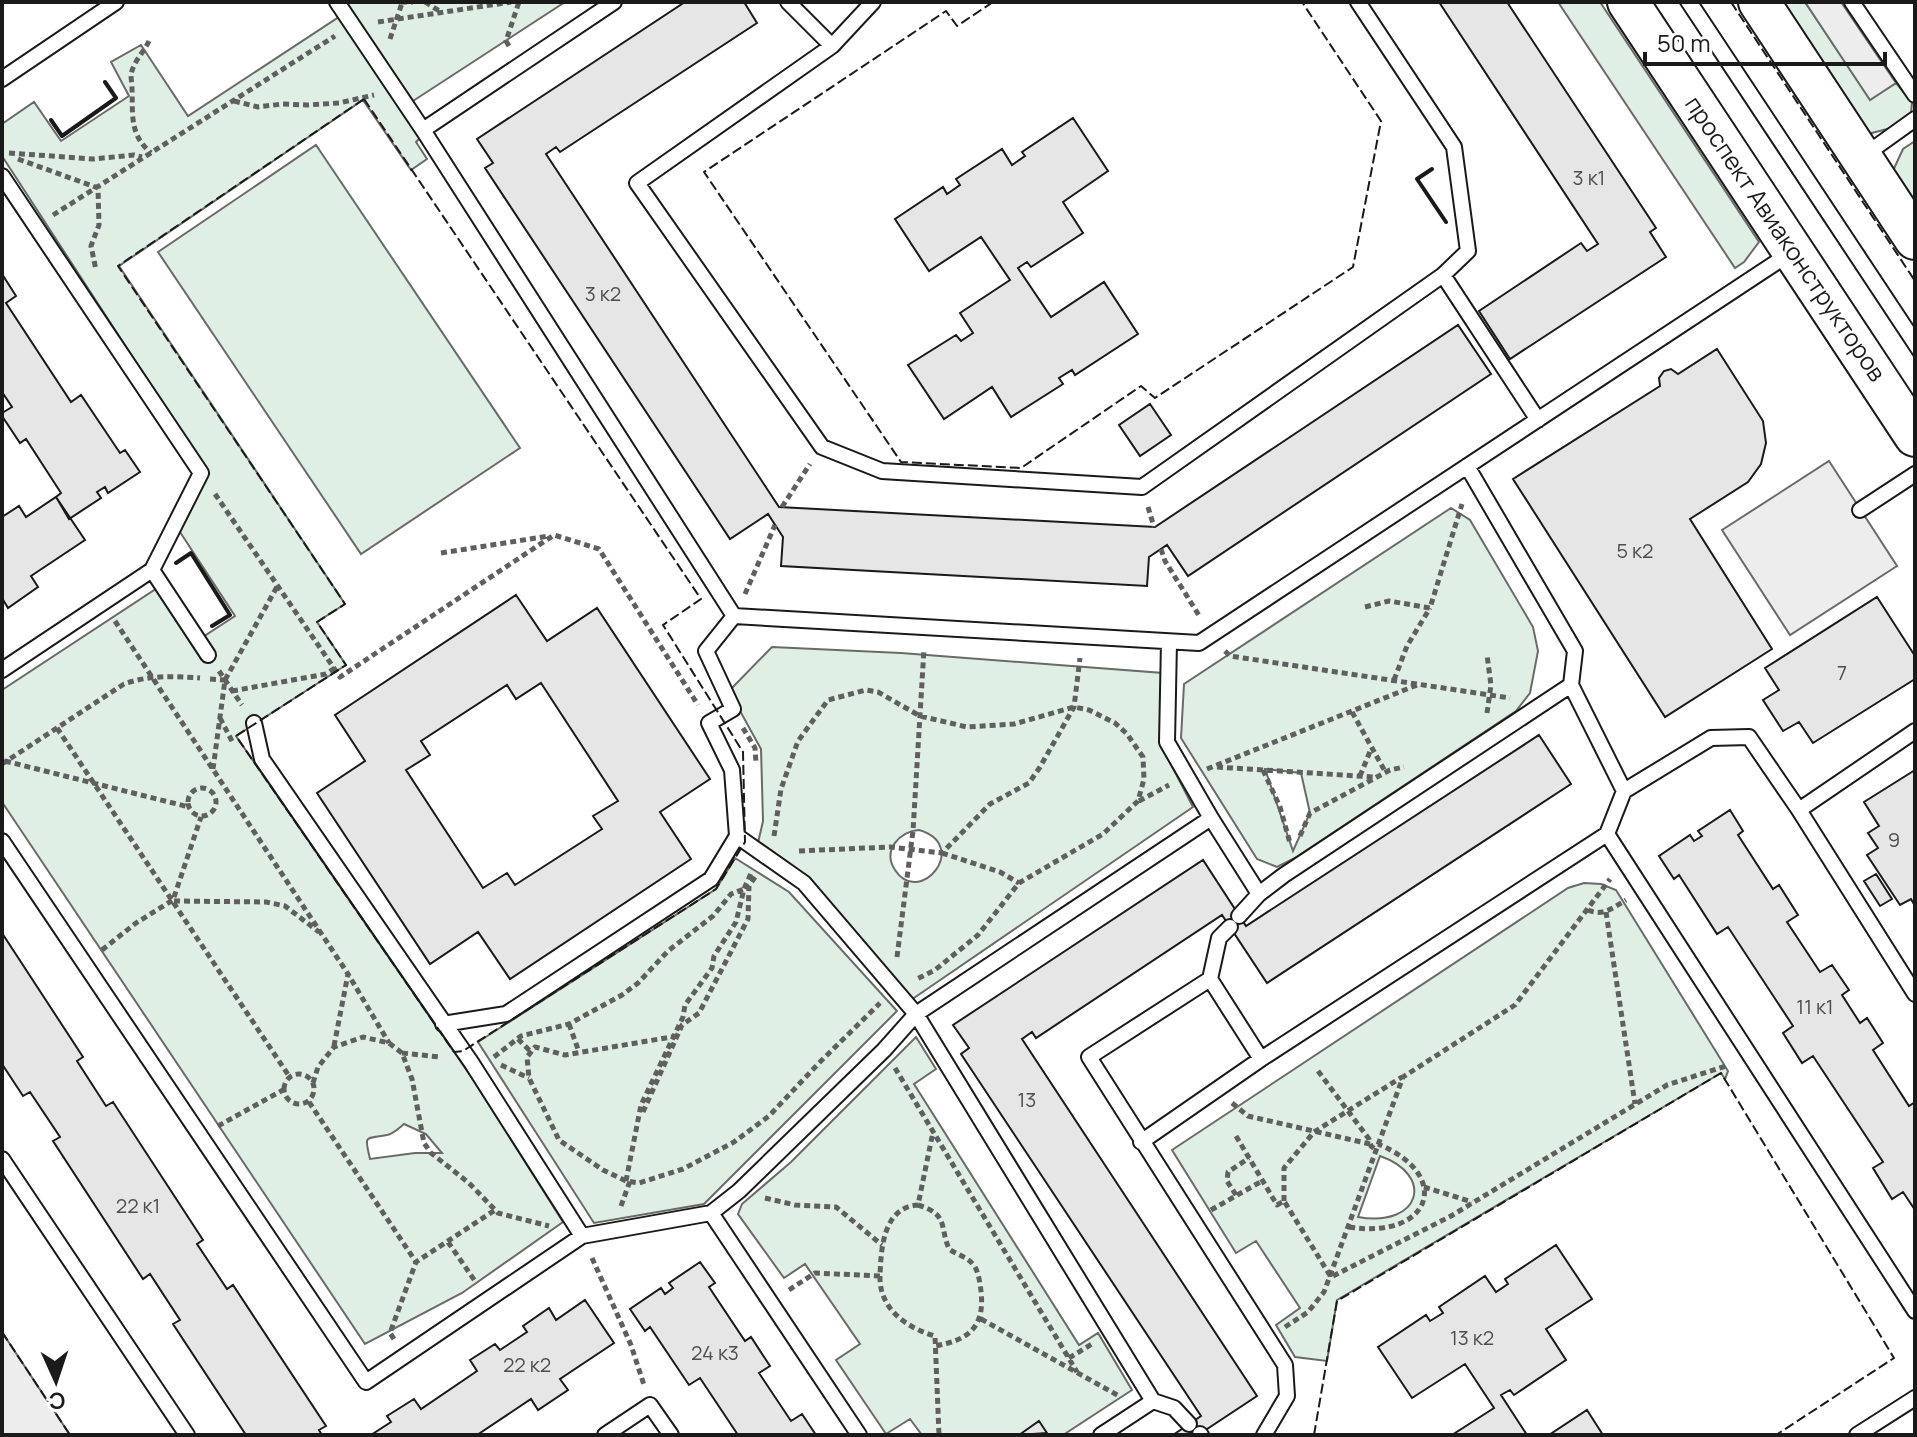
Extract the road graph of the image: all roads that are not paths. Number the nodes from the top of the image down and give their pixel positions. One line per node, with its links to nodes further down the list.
1 (116, 2): 11 (lane)
2 (337, 2): 14 (lane)
3 (614, 2): 14 (lane)
4 (788, 2): 10 (lane)
5 (873, 2): 10 (lane)
6 (1358, 2): 19 (lane)
7 (1628, 2): 18 (street, проспект Авиаконструкторов)
8 (1759, 2): 15 (street)
9 (1852, 2): 12 (lane)
10 (832, 46): 19 (lane)
11 (2, 79)
12 (1915, 95)
13 (1915, 119): 15 (lane)
14 (423, 130): 26 (lane)
15 (1861, 157): 17 (street)
16 (2, 176): 25 (lane)
17 (1915, 239)
18 (1793, 252): 20 (lane); 21 (street, проспект Авиаконструкторов)
19 (1443, 275): 20 (lane)
20 (1538, 420): 22 (lane)
21 (1915, 436)
22 (1467, 466): 27 (lane); 30 (lane)
23 (1915, 474): 24 (lane)
24 (1860, 510)
25 (152, 570): 28 (lane); 29 (lane)
26 (734, 616): 27 (lane); 37 (lane)
27 (1169, 642): 35 (lane)
28 (208, 655)
29 (2, 670)
30 (1571, 685): 33 (lane); 39 (lane)
31 (254, 723): 43 (lane)
32 (1915, 731): 34 (lane)
33 (1624, 791): 34 (lane); 36 (lane)
34 (1799, 810): 41 (lane)
35 (1211, 818): 39 (lane); 42 (lane)
36 (1607, 834): 44 (lane); 49 (lane)
37 (737, 836): 42 (lane); 43 (lane)
38 (2, 841): 48 (lane)
39 (1259, 894): 40 (lane)
40 (1210, 979): 44 (lane); 45 (lane)
41 (1915, 994)
42 (916, 1014): 47 (lane); 51 (lane)
43 (443, 1024): 48 (lane)
44 (1261, 1059): 45 (lane)
45 (1141, 1142): 58 (lane)
46 (2, 1159): 53 (lane)
47 (711, 1213): 48 (lane); 56 (lane)
48 (582, 1236)
49 (1915, 1311)
50 (1915, 1398): 59 (lane)
51 (1147, 1405): 52 (lane); 57 (lane)
52 (1197, 1431)
53 (187, 1435)
54 (605, 1435): 55 (lane)
55 (671, 1435)
56 (859, 1435)
57 (1101, 1435)
58 (1264, 1435)
59 (1857, 1435)

